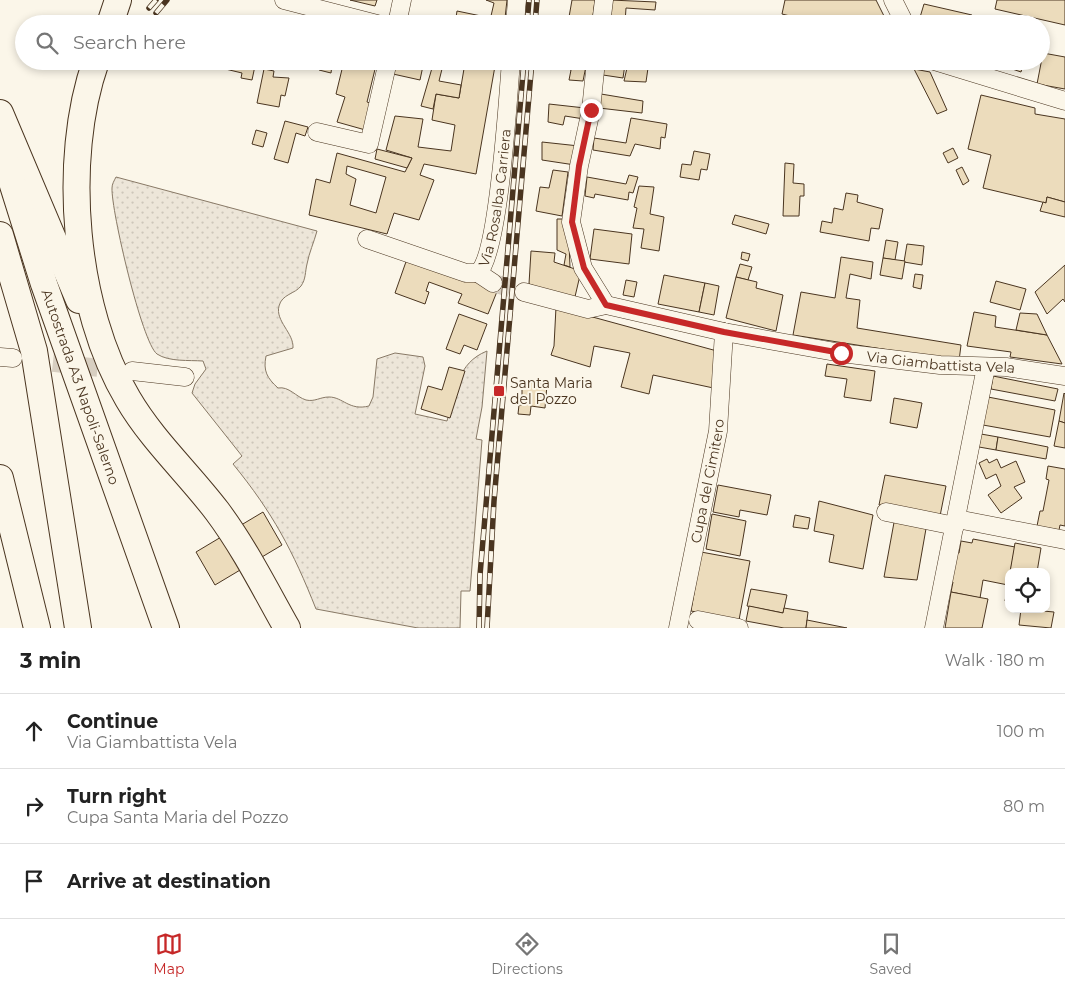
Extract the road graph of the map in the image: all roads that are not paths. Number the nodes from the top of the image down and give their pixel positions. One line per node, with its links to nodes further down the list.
1 (118, 0): 7 (highway)
2 (284, 0): 8 (street)
3 (402, 0): 9 (street)
4 (517, 0): 10 (street)
5 (604, 0): 11 (street)
6 (893, 0): 12 (street)
7 (113, 15)
8 (342, 15)
9 (399, 15)
10 (516, 15)
11 (602, 15)
12 (900, 15)
13 (94, 70): 30 (highway)
14 (386, 70): 20 (street)
15 (510, 70): 24 (street, Via Rosalba Carriera)
16 (595, 70): 27 (street)
17 (963, 70): 18 (street)
18 (1065, 101)
19 (0, 114): 30 (highway)
20 (318, 132)
21 (0, 144): 42 (highway, Autostrada A3 Napoli-Salerno)
22 (0, 235): 41 (highway, Autostrada A3 Napoli-Salerno)
23 (368, 239): 24 (street, Via Rosalba Carriera)
24 (478, 273): 25 (street)
25 (493, 284)
26 (524, 292): 27 (street, Via Giambattista Vela)
27 (606, 305): 28 (street, Via Giambattista Vela)
28 (724, 332): 29 (street, Via Giambattista Vela); 44 (street, Cupa del Cimitero)
29 (986, 367): 31 (street, Via Giambattista Vela); 37 (street)
30 (124, 376): 32 (street); 43 (highway)
31 (1065, 376)
32 (185, 377)
33 (0, 459): 36 (highway)
34 (0, 478): 36 (highway)
35 (886, 512): 37 (street)
36 (11, 523): 40 (highway)
37 (956, 523): 38 (street); 46 (street)
38 (1065, 540)
39 (698, 620): 45 (street)
40 (37, 628)
41 (78, 628)
42 (166, 628)
43 (287, 628)
44 (678, 628)
45 (739, 628)
46 (934, 628)

